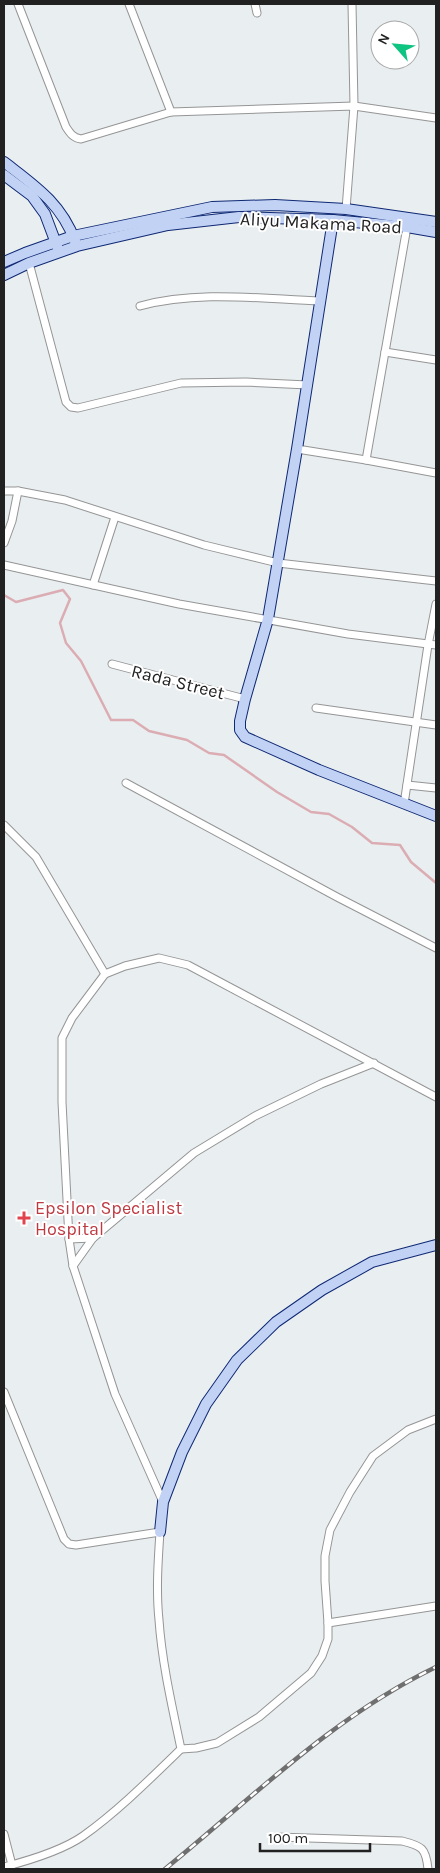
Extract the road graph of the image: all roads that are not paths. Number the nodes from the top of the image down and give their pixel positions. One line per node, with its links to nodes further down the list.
1 (18, 4): 7 (street)
2 (129, 4): 7 (street)
3 (255, 4): 5 (street)
4 (352, 4): 6 (street)
5 (257, 12)
6 (354, 106): 7 (street); 8 (street); 11 (street)
7 (171, 112)
8 (436, 118)
9 (4, 162): 16 (street)
10 (4, 175): 17 (street)
11 (346, 210): 13 (street, Aliyu Makama Road); 16 (street, Aliyu Makama Road)
12 (333, 220): 14 (street, Aliyu Makama Road); 18 (street, Aliyu Makama Road); 23 (street)
13 (436, 222)
14 (407, 227): 15 (street, Aliyu Makama Road); 25 (street)
15 (436, 232)
16 (73, 236): 17 (street, Aliyu Makama Road); 18 (street)
17 (56, 242): 19 (street); 20 (street, Aliyu Makama Road)
18 (77, 246): 19 (street, Aliyu Makama Road)
19 (59, 252): 21 (street, Aliyu Makama Road)
20 (4, 262)
21 (29, 263): 22 (street, Aliyu Makama Road); 27 (street)
22 (4, 275)
23 (321, 301): 24 (street); 27 (street)
24 (140, 306)
25 (385, 352): 26 (street); 29 (street)
26 (436, 360)
27 (308, 385): 28 (street)
28 (297, 449): 29 (street); 35 (street)
29 (366, 460): 30 (street)
30 (436, 473)
31 (18, 490): 32 (street); 33 (street); 34 (street)
32 (4, 491)
33 (115, 517): 35 (street); 38 (street)
34 (4, 543)
35 (278, 563): 37 (street); 40 (street)
36 (4, 565): 38 (street)
37 (436, 581)
38 (92, 585): 40 (street)
39 (436, 604): 41 (street)
40 (268, 618): 41 (street); 44 (street)
41 (428, 645): 42 (street); 46 (street)
42 (436, 645)
43 (112, 664): 44 (street, Rada Street)
44 (245, 699): 51 (street)
45 (316, 708): 46 (street)
46 (417, 724): 47 (street); 49 (street)
47 (436, 725)
48 (126, 783): 54 (street)
49 (407, 784): 50 (street); 51 (street)
50 (436, 788)
51 (404, 804): 52 (street)
52 (436, 816)
53 (4, 825): 55 (street)
54 (436, 948)
55 (105, 974): 56 (street); 59 (street)
56 (374, 1063): 57 (street); 58 (street)
57 (436, 1097)
58 (93, 1238): 59 (street); 61 (street)
59 (69, 1239): 61 (street)
60 (436, 1245): 64 (street)
61 (73, 1266): 64 (street)
62 (4, 1392): 65 (street)
63 (436, 1419): 67 (street)
64 (163, 1502): 65 (street)
65 (160, 1532): 68 (street)
66 (436, 1606): 67 (street)
67 (328, 1623): 68 (street)
68 (181, 1748): 71 (street)
69 (4, 1834): 71 (street)
70 (277, 1838): 73 (street)
71 (12, 1865): 72 (street)
72 (4, 1868)
73 (428, 1869)

